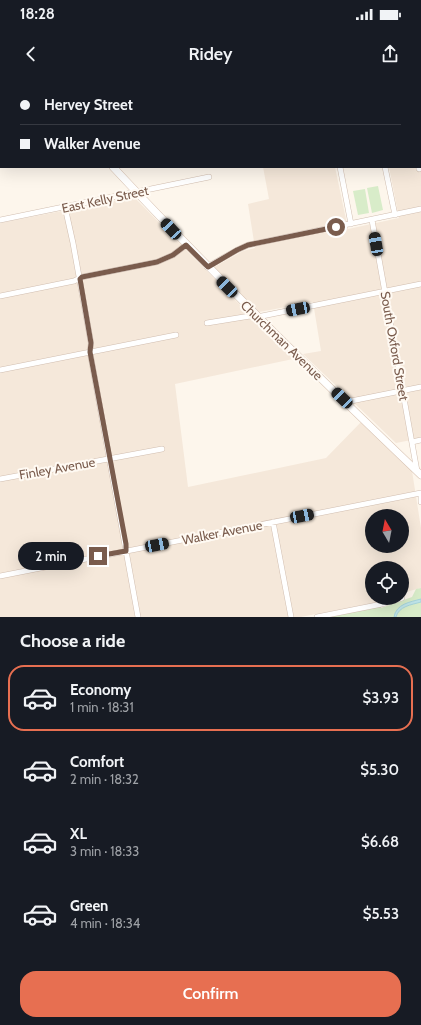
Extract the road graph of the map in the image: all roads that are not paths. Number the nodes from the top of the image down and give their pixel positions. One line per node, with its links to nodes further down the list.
1 (113, 168): 5 (main road, Churchman Avenue)
2 (340, 168): 11 (street)
3 (385, 168): 8 (street)
4 (209, 177): 5 (street, East Kelly Street)
5 (136, 192): 6 (street, East Kelly Street); 12 (main road, Churchman Avenue)
6 (65, 207): 9 (street, East Kelly Street); 14 (street)
7 (421, 209): 8 (street)
8 (395, 216): 10 (street)
9 (0, 220)
10 (372, 220): 11 (street); 16 (street, South Oxford Street)
11 (352, 224): 13 (street)
12 (186, 245): 13 (main road, Churchman Avenue); 14 (street)
13 (208, 267): 18 (main road, Churchman Avenue)
14 (80, 279): 17 (street); 21 (street)
15 (421, 284): 16 (street)
16 (385, 292): 18 (street); 24 (street, South Oxford Street)
17 (0, 296)
18 (257, 317): 19 (street); 25 (main road, Churchman Avenue)
19 (207, 323)
20 (176, 335): 21 (street)
21 (90, 352): 22 (street); 29 (street)
22 (0, 370)
23 (421, 387): 24 (street)
24 (403, 391): 25 (street); 27 (street, South Oxford Street)
25 (346, 402): 30 (main road, Churchman Avenue)
26 (421, 440): 27 (street)
27 (412, 442): 30 (street, South Oxford Street)
28 (162, 449): 29 (street, Finley Avenue)
29 (110, 458): 31 (street, Finley Avenue); 35 (street)
30 (419, 473)
31 (0, 479)
32 (421, 493): 33 (street); 34 (street, Walker Avenue)
33 (421, 502)
34 (273, 522): 35 (street, Walker Avenue); 39 (street)
35 (126, 551): 36 (street, Walker Avenue); 38 (street)
36 (0, 576)
37 (377, 605): 40 (street)
38 (138, 617)
39 (291, 617)
40 (317, 617)

